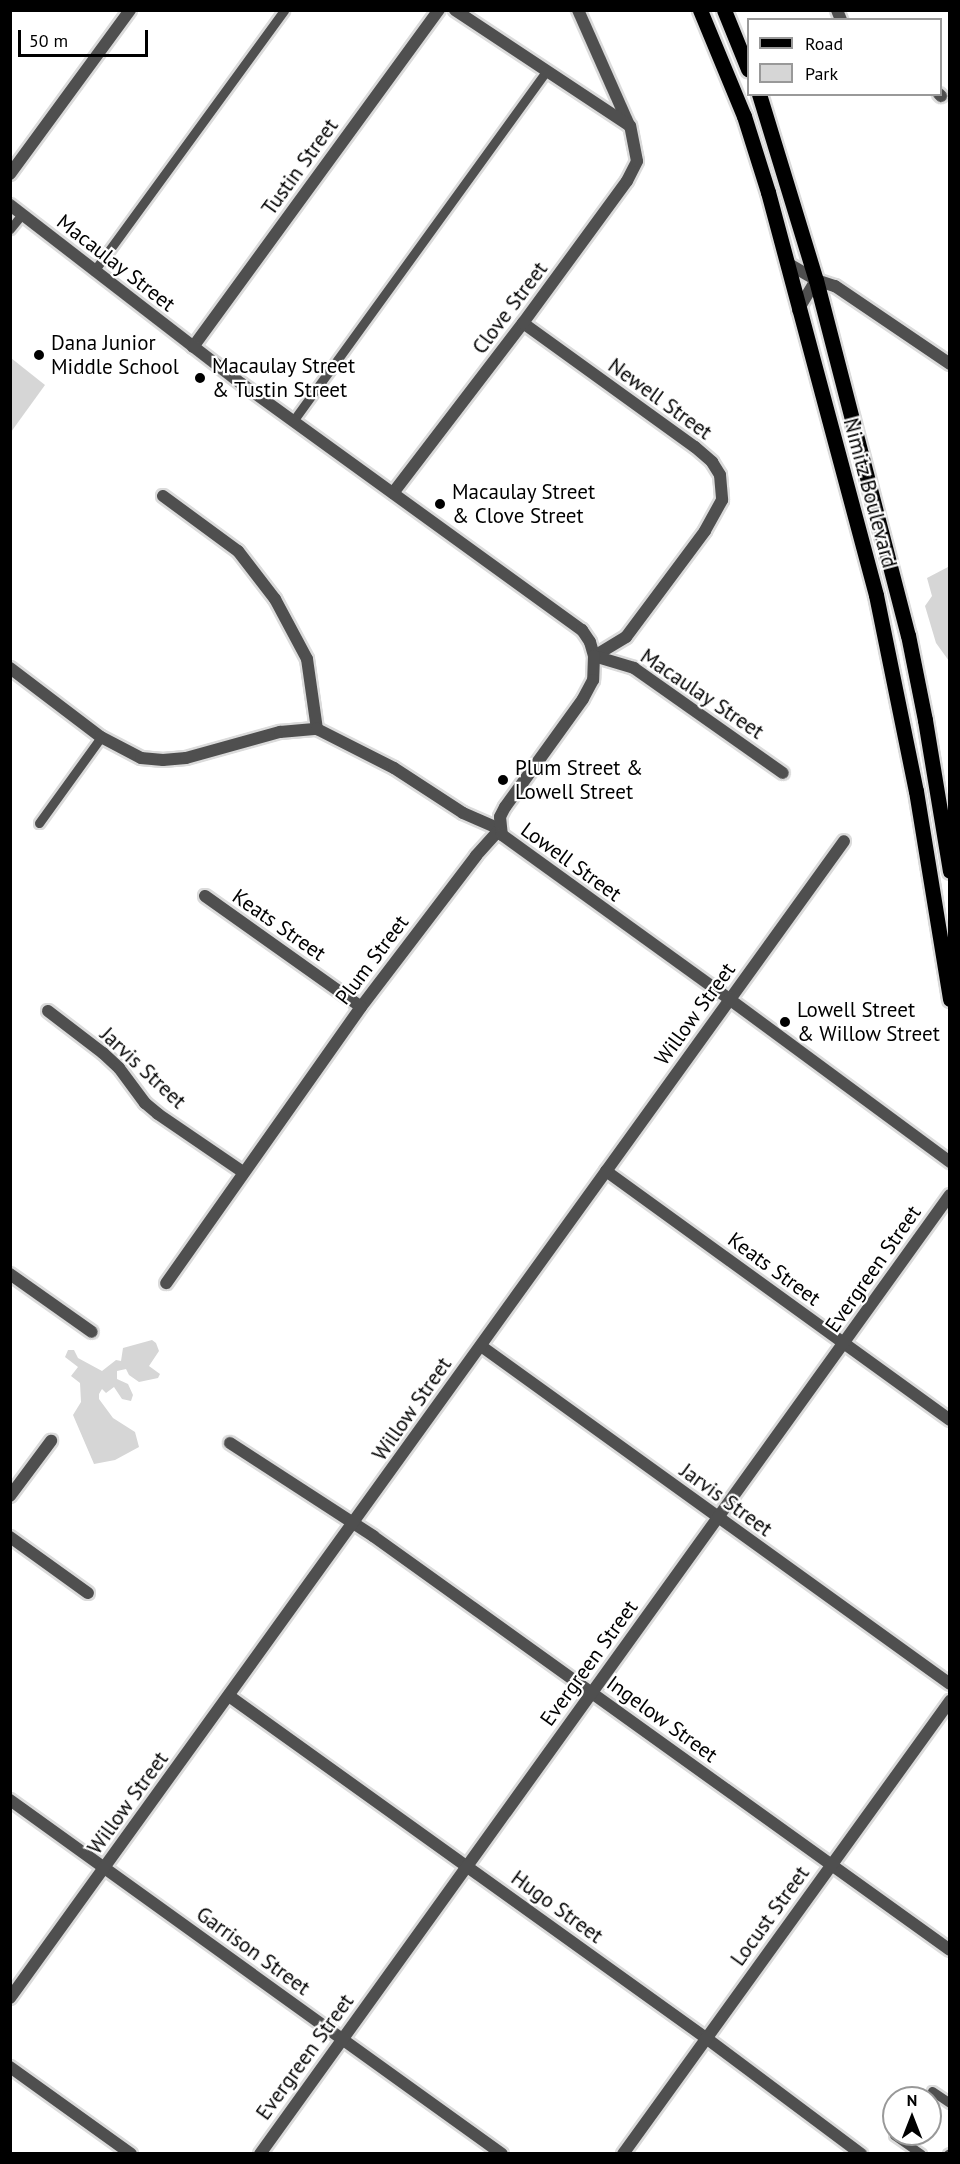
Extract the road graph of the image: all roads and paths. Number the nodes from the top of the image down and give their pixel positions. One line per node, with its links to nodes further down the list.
1 (130, 10): 12 (street)
2 (284, 10): 17 (lane)
3 (439, 10): 21 (street, Tustin Street)
4 (455, 10): 9 (street)
5 (578, 10): 11 (street, Clove Street)
6 (700, 10): 16 (main road, Nimitz Boulevard)
7 (724, 10): 8 (main road)
8 (747, 67)
9 (546, 72): 11 (street); 23 (lane)
10 (760, 96): 18 (main road, Nimitz Boulevard)
11 (630, 132): 20 (street, Clove Street)
12 (10, 174)
13 (10, 205): 14 (street, Macaulay Street)
14 (22, 214): 15 (lane); 17 (street, Macaulay Street)
15 (10, 229)
16 (787, 263): 18 (street); 19 (main road, Nimitz Boulevard)
17 (94, 271): 21 (street, Macaulay Street)
18 (816, 280): 19 (street); 22 (street); 34 (main road, Nimitz Boulevard)
19 (798, 310): 37 (main road, Nimitz Boulevard)
20 (524, 323): 24 (street, Clove Street); 26 (street, Newell Street)
21 (193, 347): 23 (street, Macaulay Street)
22 (950, 364)
23 (293, 422): 24 (street, Macaulay Street)
24 (393, 493): 26 (street, Macaulay Street)
25 (164, 496): 28 (street)
26 (594, 656): 30 (street, Macaulay Street); 32 (street, Plum Street)
27 (10, 668): 29 (street)
28 (317, 729): 29 (street); 32 (street, Lowell Street)
29 (101, 737): 31 (lane)
30 (783, 773)
31 (39, 823)
32 (500, 829): 36 (street, Lowell Street); 38 (street, Plum Street)
33 (844, 841): 36 (street, Willow Street)
34 (950, 871)
35 (205, 896): 38 (street, Keats Street)
36 (729, 999): 40 (street, Lowell Street); 41 (street, Willow Street)
37 (950, 999)
38 (361, 1007): 42 (street, Plum Street)
39 (48, 1011): 42 (street, Jarvis Street)
40 (950, 1162)
41 (606, 1171): 47 (street, Keats Street); 48 (street, Willow Street)
42 (243, 1172): 45 (street, Plum Street)
43 (950, 1195): 47 (street, Evergreen Street)
44 (10, 1274): 46 (street)
45 (166, 1283)
46 (93, 1332)
47 (844, 1344): 49 (street, Keats Street); 53 (street, Evergreen Street)
48 (481, 1346): 53 (street, Jarvis Street); 54 (street, Willow Street)
49 (950, 1420)
50 (51, 1441): 52 (street)
51 (230, 1443): 54 (street, Ingelow Street)
52 (10, 1496)
53 (718, 1518): 57 (street, Jarvis Street); 58 (street, Evergreen Street)
54 (354, 1524): 58 (street, Ingelow Street); 59 (street, Willow Street)
55 (10, 1538): 56 (street)
56 (88, 1593)
57 (950, 1684)
58 (593, 1693): 62 (street, Ingelow Street); 63 (street, Evergreen Street)
59 (229, 1696): 63 (street, Hugo Street); 64 (street, Willow Street)
60 (950, 1701): 62 (street, Locust Street)
61 (10, 1800): 64 (street, Garrison Street)
62 (832, 1864): 65 (street, Ingelow Street); 67 (street, Locust Street)
63 (466, 1867): 67 (street, Hugo Street); 68 (street, Evergreen Street)
64 (104, 1868): 66 (street, Willow Street); 68 (street, Garrison Street)
65 (950, 1950)
66 (10, 1998)
67 (706, 2038): 73 (street, Locust Street); 74 (street, Hugo Street)
68 (342, 2039): 71 (street, Evergreen Street); 72 (street, Garrison Street)
69 (10, 2067): 70 (street)
70 (131, 2154)
71 (260, 2154)
72 (502, 2154)
73 (623, 2154)
74 (861, 2154)

